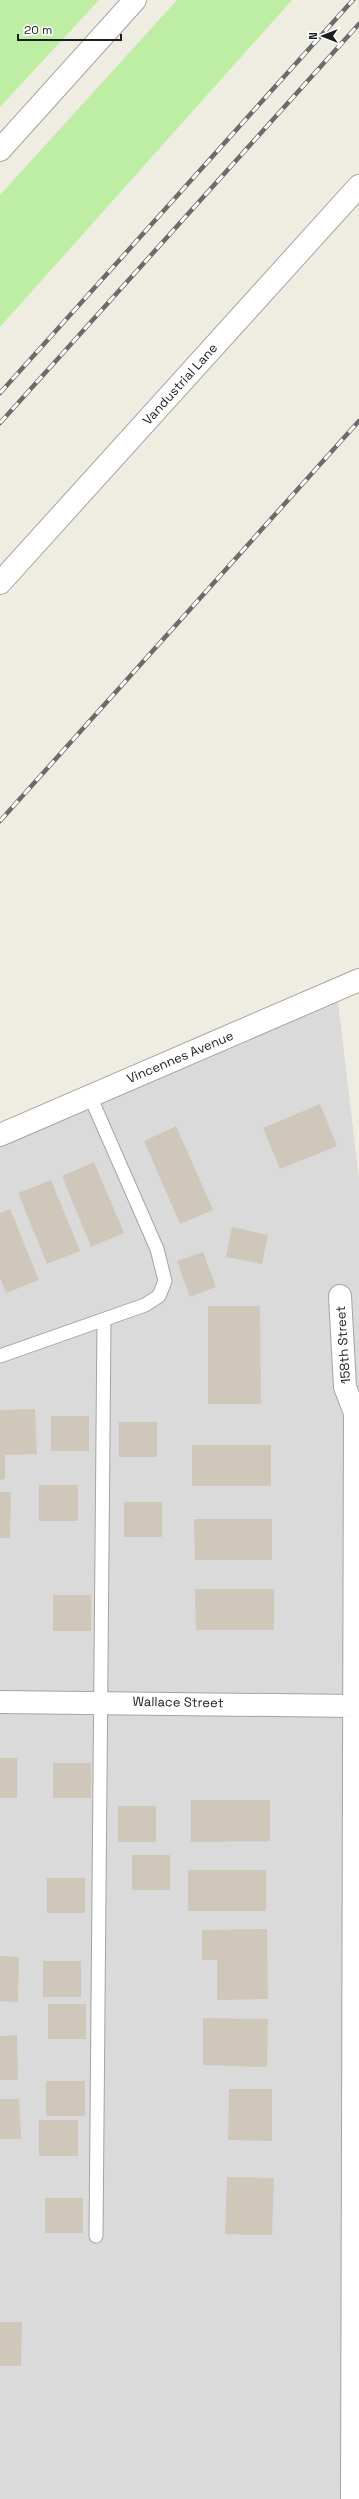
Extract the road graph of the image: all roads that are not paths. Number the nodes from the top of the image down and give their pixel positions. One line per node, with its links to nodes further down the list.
1 (135, 0): 2 (street)
2 (0, 150)
3 (359, 186): 4 (street, Vandustrial Lane)
4 (0, 583)
5 (359, 980): 6 (street, Vincennes Avenue)
6 (90, 1096): 7 (street, Vincennes Avenue); 9 (lane)
7 (0, 1134)
8 (340, 1296): 13 (street, 158th Street)
9 (104, 1320): 10 (lane); 11 (lane)
10 (0, 1356)
11 (101, 1701): 12 (street, Wallace Street); 13 (street, Wallace Street); 14 (lane)
12 (0, 1702)
13 (355, 1706): 15 (street, 158th Street)
14 (96, 2236)
15 (352, 2499)

